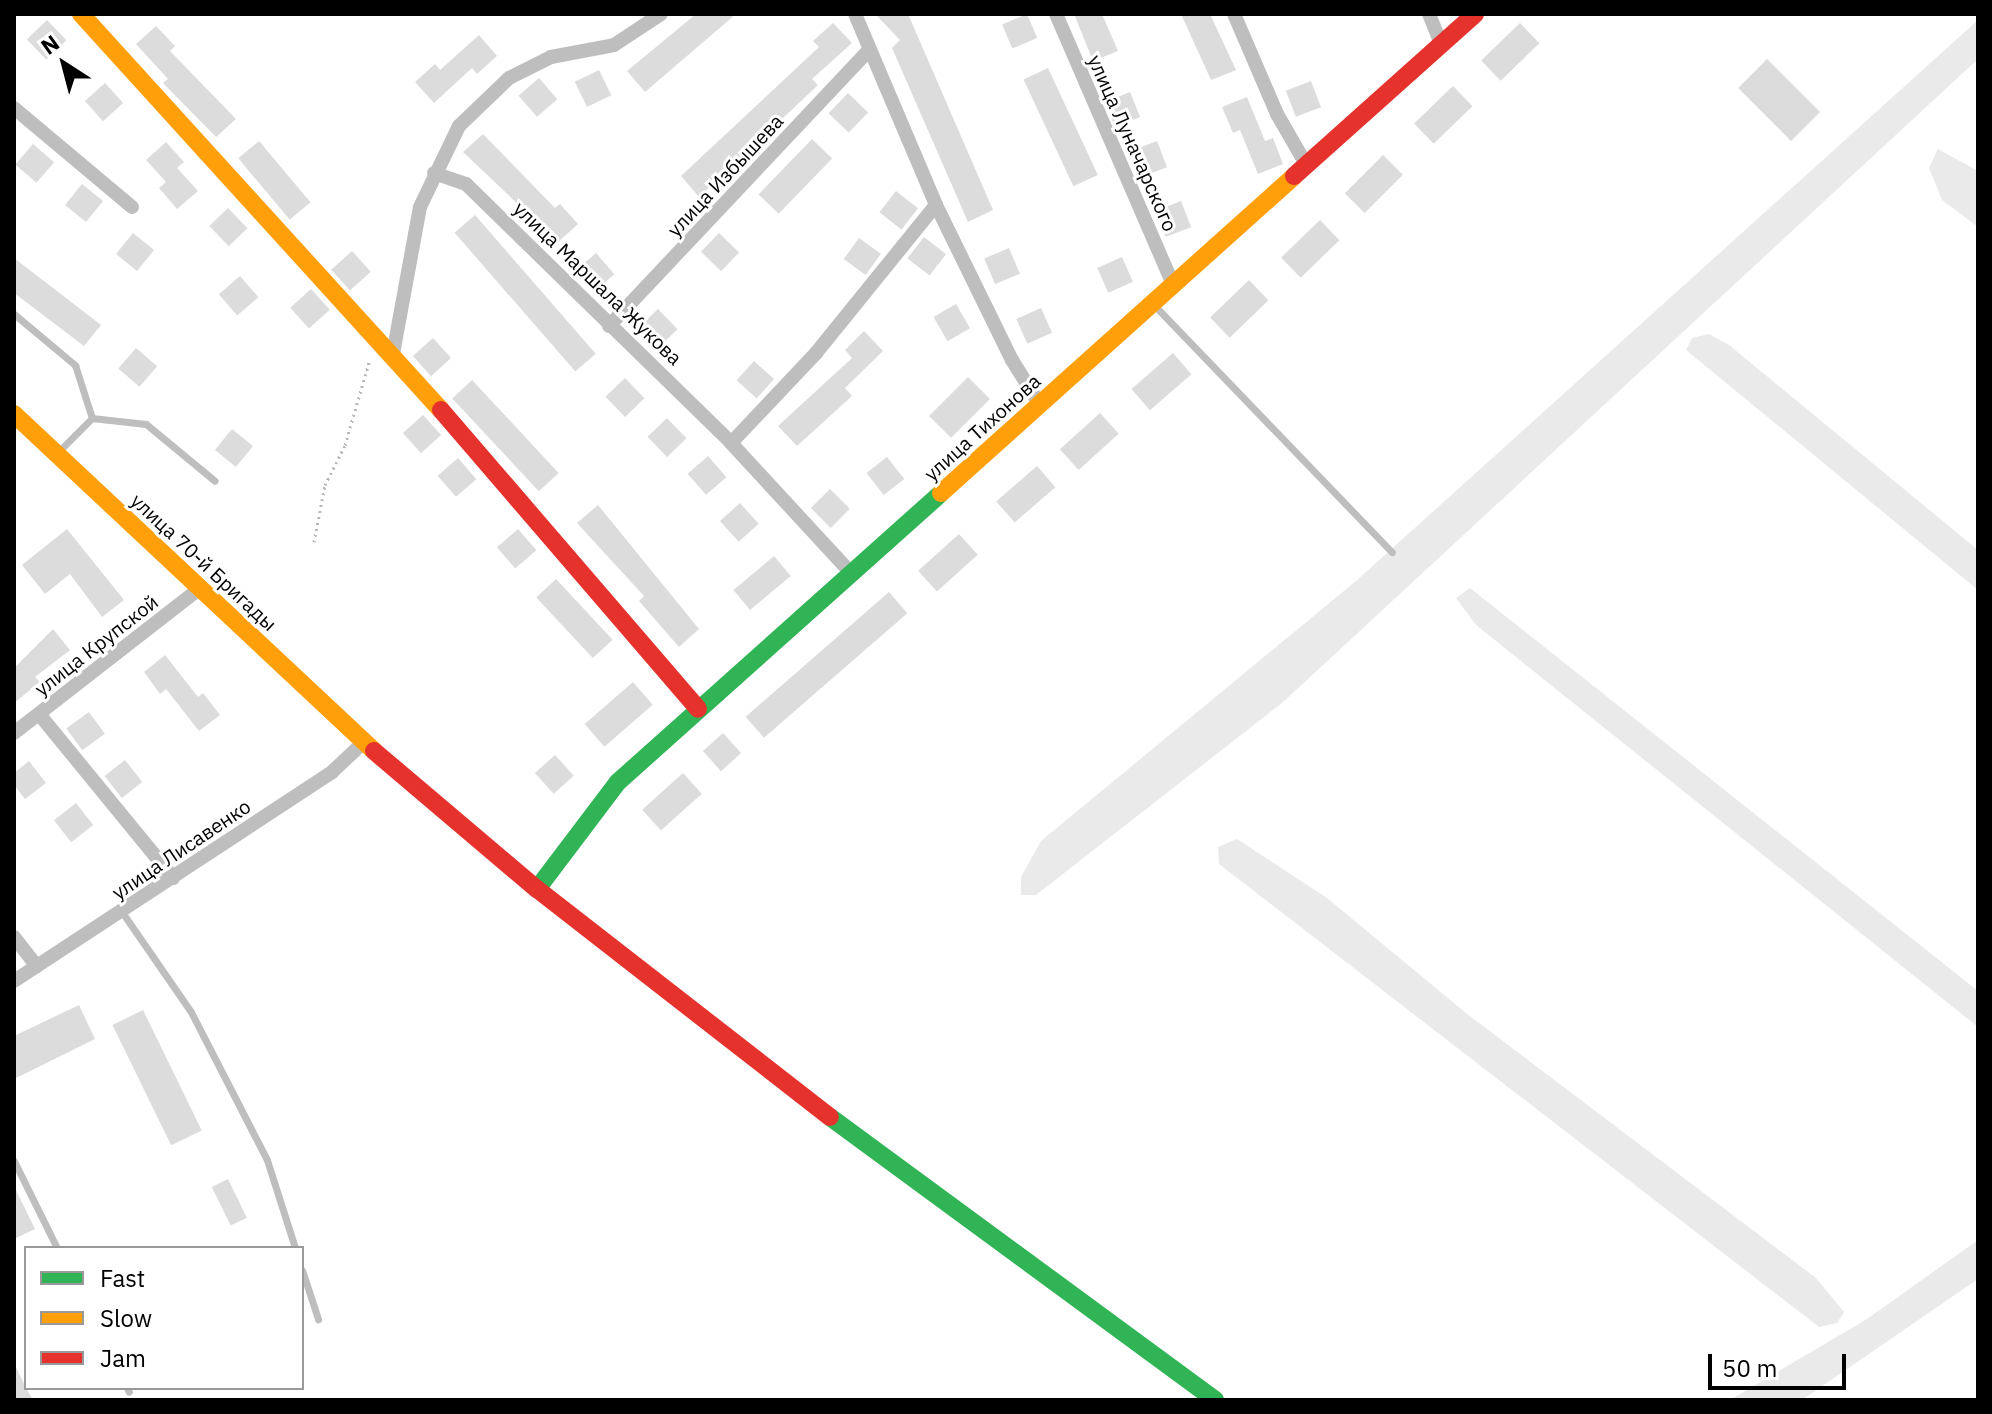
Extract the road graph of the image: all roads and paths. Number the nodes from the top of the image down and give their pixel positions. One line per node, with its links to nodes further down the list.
1 (81, 14): 19 (street)
2 (661, 14): 12 (street)
3 (855, 14): 9 (street)
4 (1056, 14): 15 (street, улица Луначарского)
5 (1234, 14): 11 (street)
6 (1429, 14): 8 (street)
7 (1475, 14): 8 (street, улица Тихонова)
8 (1441, 44): 11 (street, улица Тихонова)
9 (869, 50): 13 (street); 18 (street, улица Избышева)
10 (14, 108): 14 (street)
11 (1307, 166): 15 (street, улица Тихонова)
12 (434, 173): 18 (street, улица Маршала Жукова); 20 (street)
13 (936, 205): 21 (street); 24 (street)
14 (132, 207)
15 (1174, 287): 16 (street, улица Тихонова)
16 (1154, 305): 21 (street, улица Тихонова); 28 (lane)
17 (14, 314): 23 (lane)
18 (609, 326): 24 (street, улица Маршала Жукова)
19 (377, 336): 20 (street); 27 (path)
20 (393, 354): 31 (street)
21 (1040, 405): 29 (street, улица Тихонова)
22 (14, 414): 25 (street, улица 70-й Бригады)
23 (92, 418): 25 (lane); 26 (lane)
24 (731, 443): 29 (street, улица Маршала Жукова)
25 (56, 453): 30 (street, улица 70-й Бригады)
26 (215, 481)
27 (314, 542)
28 (1392, 552)
29 (851, 573): 31 (street, улица Тихонова)
30 (200, 588): 32 (street, улица Крупской); 34 (street, улица 70-й Бригады)
31 (698, 709): 36 (street, улица Тихонова)
32 (39, 714): 33 (street, улица Крупской); 35 (street)
33 (14, 733)
34 (364, 742): 35 (street, улица Лисавенко); 36 (street, улица 70-й Бригады)
35 (173, 878): 37 (street, улица Лисавенко)
36 (537, 889): 46 (street, улица 70-й Бригады)
37 (122, 912): 39 (street, улица Лисавенко); 43 (lane)
38 (14, 937): 39 (street)
39 (37, 966): 40 (street, улица Лисавенко)
40 (14, 981)
41 (14, 1161): 42 (lane)
42 (56, 1246)
43 (294, 1246)
44 (304, 1276): 45 (lane)
45 (318, 1319)
46 (1215, 1400)

